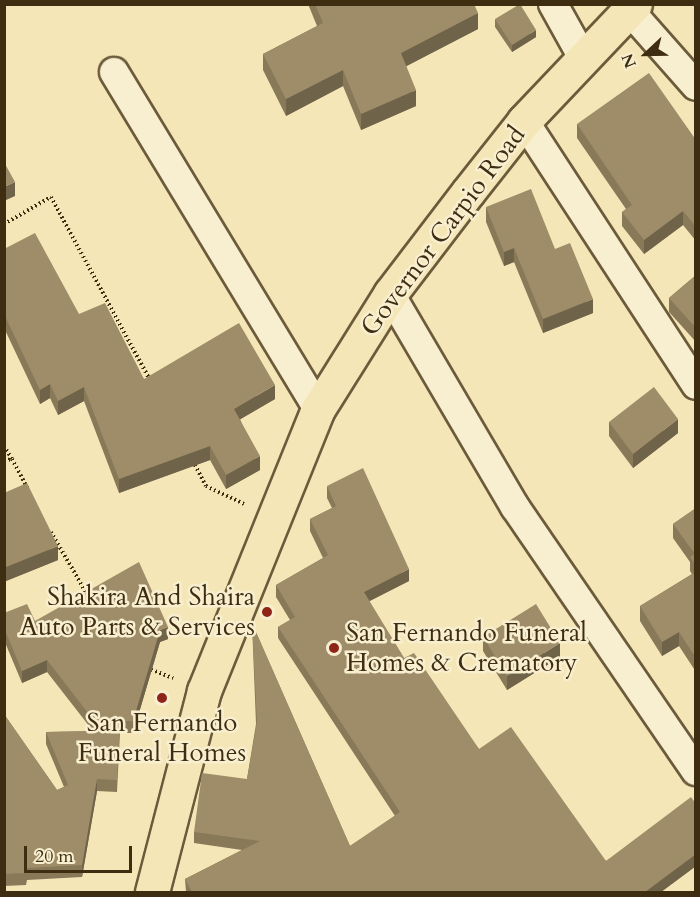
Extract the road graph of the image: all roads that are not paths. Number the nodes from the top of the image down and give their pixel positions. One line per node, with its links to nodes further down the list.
1 (553, 4): 3 (street)
2 (632, 8): 3 (main road, Governor Carpio Road); 5 (street)
3 (583, 58): 6 (main road, Governor Carpio Road)
4 (114, 72): 9 (street)
5 (696, 86)
6 (524, 121): 7 (main road, Governor Carpio Road); 8 (street)
7 (390, 294): 9 (main road, Governor Carpio Road); 10 (street)
8 (696, 385)
9 (318, 409): 11 (main road, Governor Carpio Road)
10 (696, 771)
11 (152, 892)

